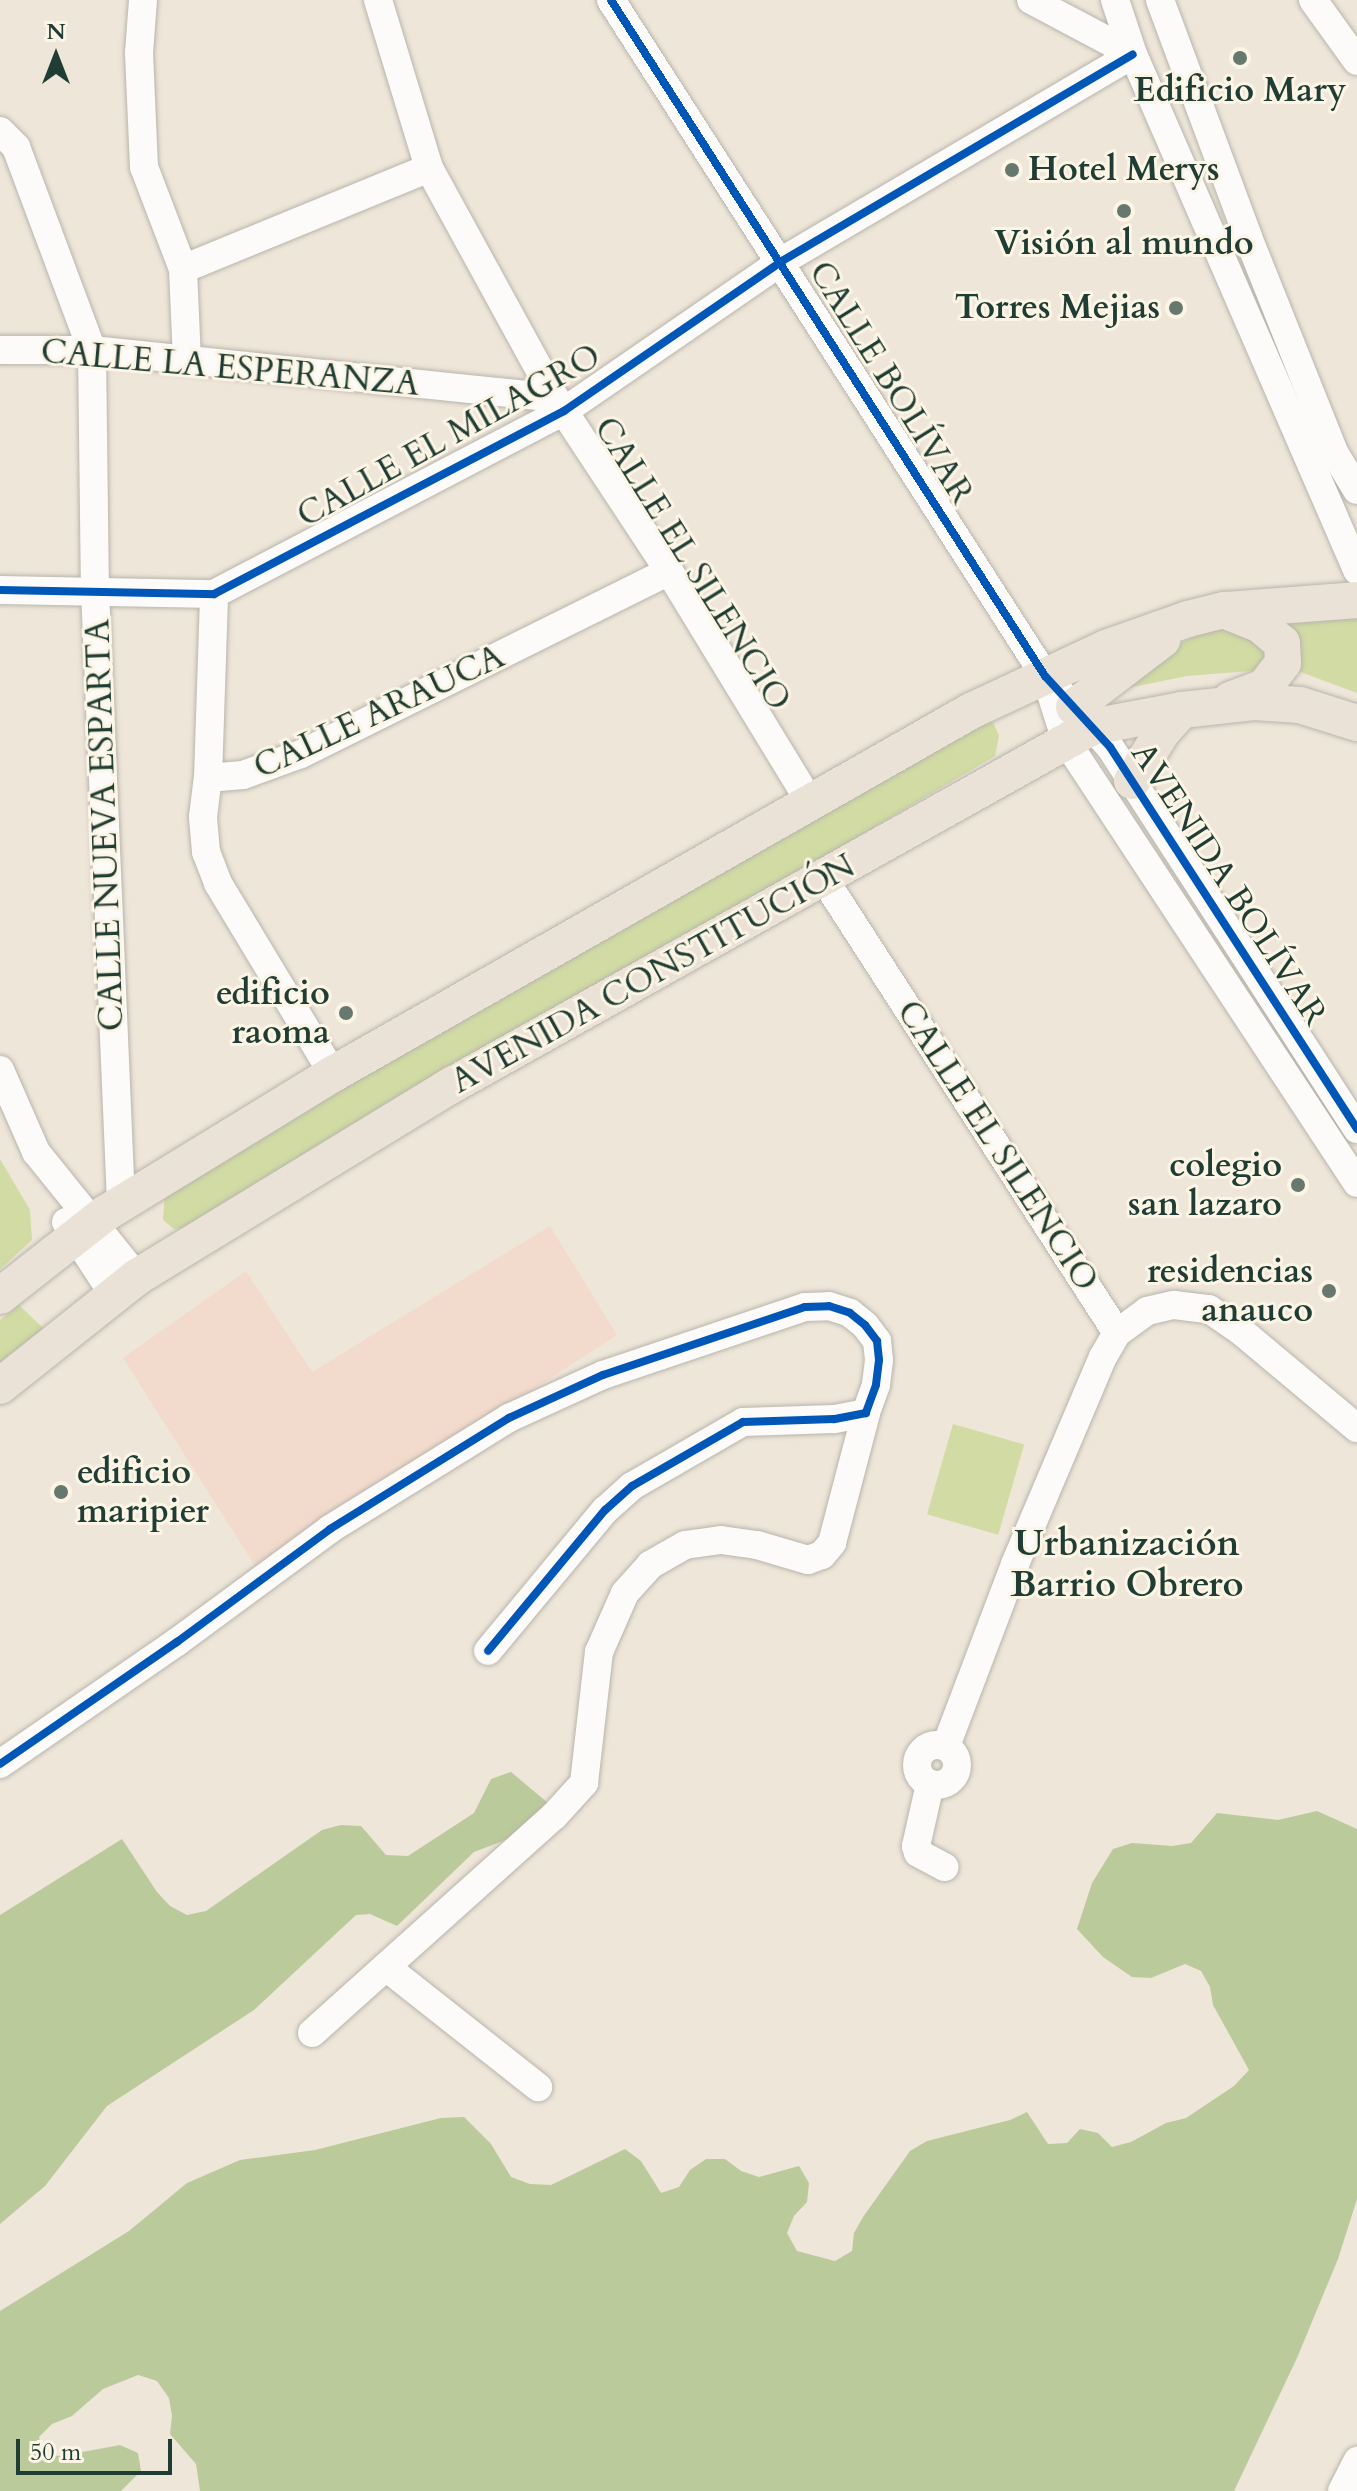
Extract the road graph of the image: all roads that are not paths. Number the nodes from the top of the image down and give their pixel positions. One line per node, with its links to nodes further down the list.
1 (143, 0): 14 (street)
2 (378, 0): 12 (street, CALLE EL SILENCIO)
3 (611, 0): 13 (street, CALLE BOLÍVAR)
4 (1031, 0): 9 (street)
5 (1115, 0): 9 (street)
6 (1151, 0): 9 (street)
7 (1160, 0): 19 (street)
8 (1313, 0): 10 (street)
9 (1133, 54): 13 (street, CALLE EL MILAGRO); 20 (street)
10 (1357, 61)
11 (0, 131): 16 (street, CALLE NUEVA ESPARTA)
12 (429, 168): 14 (street); 18 (street, CALLE EL SILENCIO)
13 (782, 261): 18 (street, CALLE EL MILAGRO); 28 (street, CALLE BOLÍVAR)
14 (183, 269): 17 (street)
15 (0, 350): 16 (street, CALLE LA ESPERANZA)
16 (92, 350): 17 (street, CALLE LA ESPERANZA); 23 (street, CALLE NUEVA ESPARTA)
17 (187, 359): 18 (street, CALLE LA ESPERANZA)
18 (560, 405): 21 (street, CALLE EL SILENCIO); 24 (street, CALLE EL MILAGRO)
19 (1357, 490)
20 (1357, 570)
21 (669, 571): 32 (street, CALLE ARAUCA); 34 (street, CALLE EL SILENCIO)
22 (0, 590): 23 (street, CALLE EL MILAGRO)
23 (95, 590): 24 (street, CALLE EL MILAGRO); 41 (street, CALLE NUEVA ESPARTA)
24 (214, 594): 32 (street)
25 (1357, 600): 26 (main road, AVENIDA CONSTITUCIÓN)
26 (1225, 610): 27 (main road, AVENIDA CONSTITUCIÓN); 29 (main road)
27 (1188, 619): 28 (main road, AVENIDA CONSTITUCIÓN); 31 (main road)
28 (1045, 676): 31 (street, AVENIDA BOLÍVAR); 34 (main road, AVENIDA CONSTITUCIÓN)
29 (1190, 709): 30 (main road, AVENIDA CONSTITUCIÓN); 31 (main road, AVENIDA CONSTITUCIÓN); 33 (main road)
30 (1357, 723)
31 (1077, 725): 33 (street, AVENIDA BOLÍVAR); 35 (main road, AVENIDA CONSTITUCIÓN); 40 (street, AVENIDA BOLÍVAR)
32 (208, 778): 37 (street, CALLE ARAUCA)
33 (1132, 781): 39 (street, AVENIDA BOLÍVAR)
34 (811, 804): 37 (main road, AVENIDA CONSTITUCIÓN)
35 (824, 879): 43 (main road, AVENIDA CONSTITUCIÓN); 45 (street, CALLE EL SILENCIO)
36 (0, 1070): 42 (street)
37 (333, 1074): 41 (main road, AVENIDA CONSTITUCIÓN)
38 (0, 1107): 42 (street)
39 (1357, 1129)
40 (1357, 1183)
41 (121, 1203): 42 (main road, AVENIDA CONSTITUCIÓN)
42 (83, 1230): 43 (street); 44 (main road, AVENIDA CONSTITUCIÓN)
43 (125, 1286): 46 (main road, AVENIDA CONSTITUCIÓN)
44 (0, 1296)
45 (1117, 1333): 48 (street); 51 (street)
46 (0, 1386)
47 (866, 1413): 49 (street); 50 (street); 52 (street)
48 (1357, 1428)
49 (488, 1651)
50 (0, 1764)
51 (944, 1867)
52 (386, 1967): 53 (street); 54 (street)
53 (312, 2033)
54 (538, 2087)
55 (1357, 2461): 56 (street)
56 (1342, 2491)

